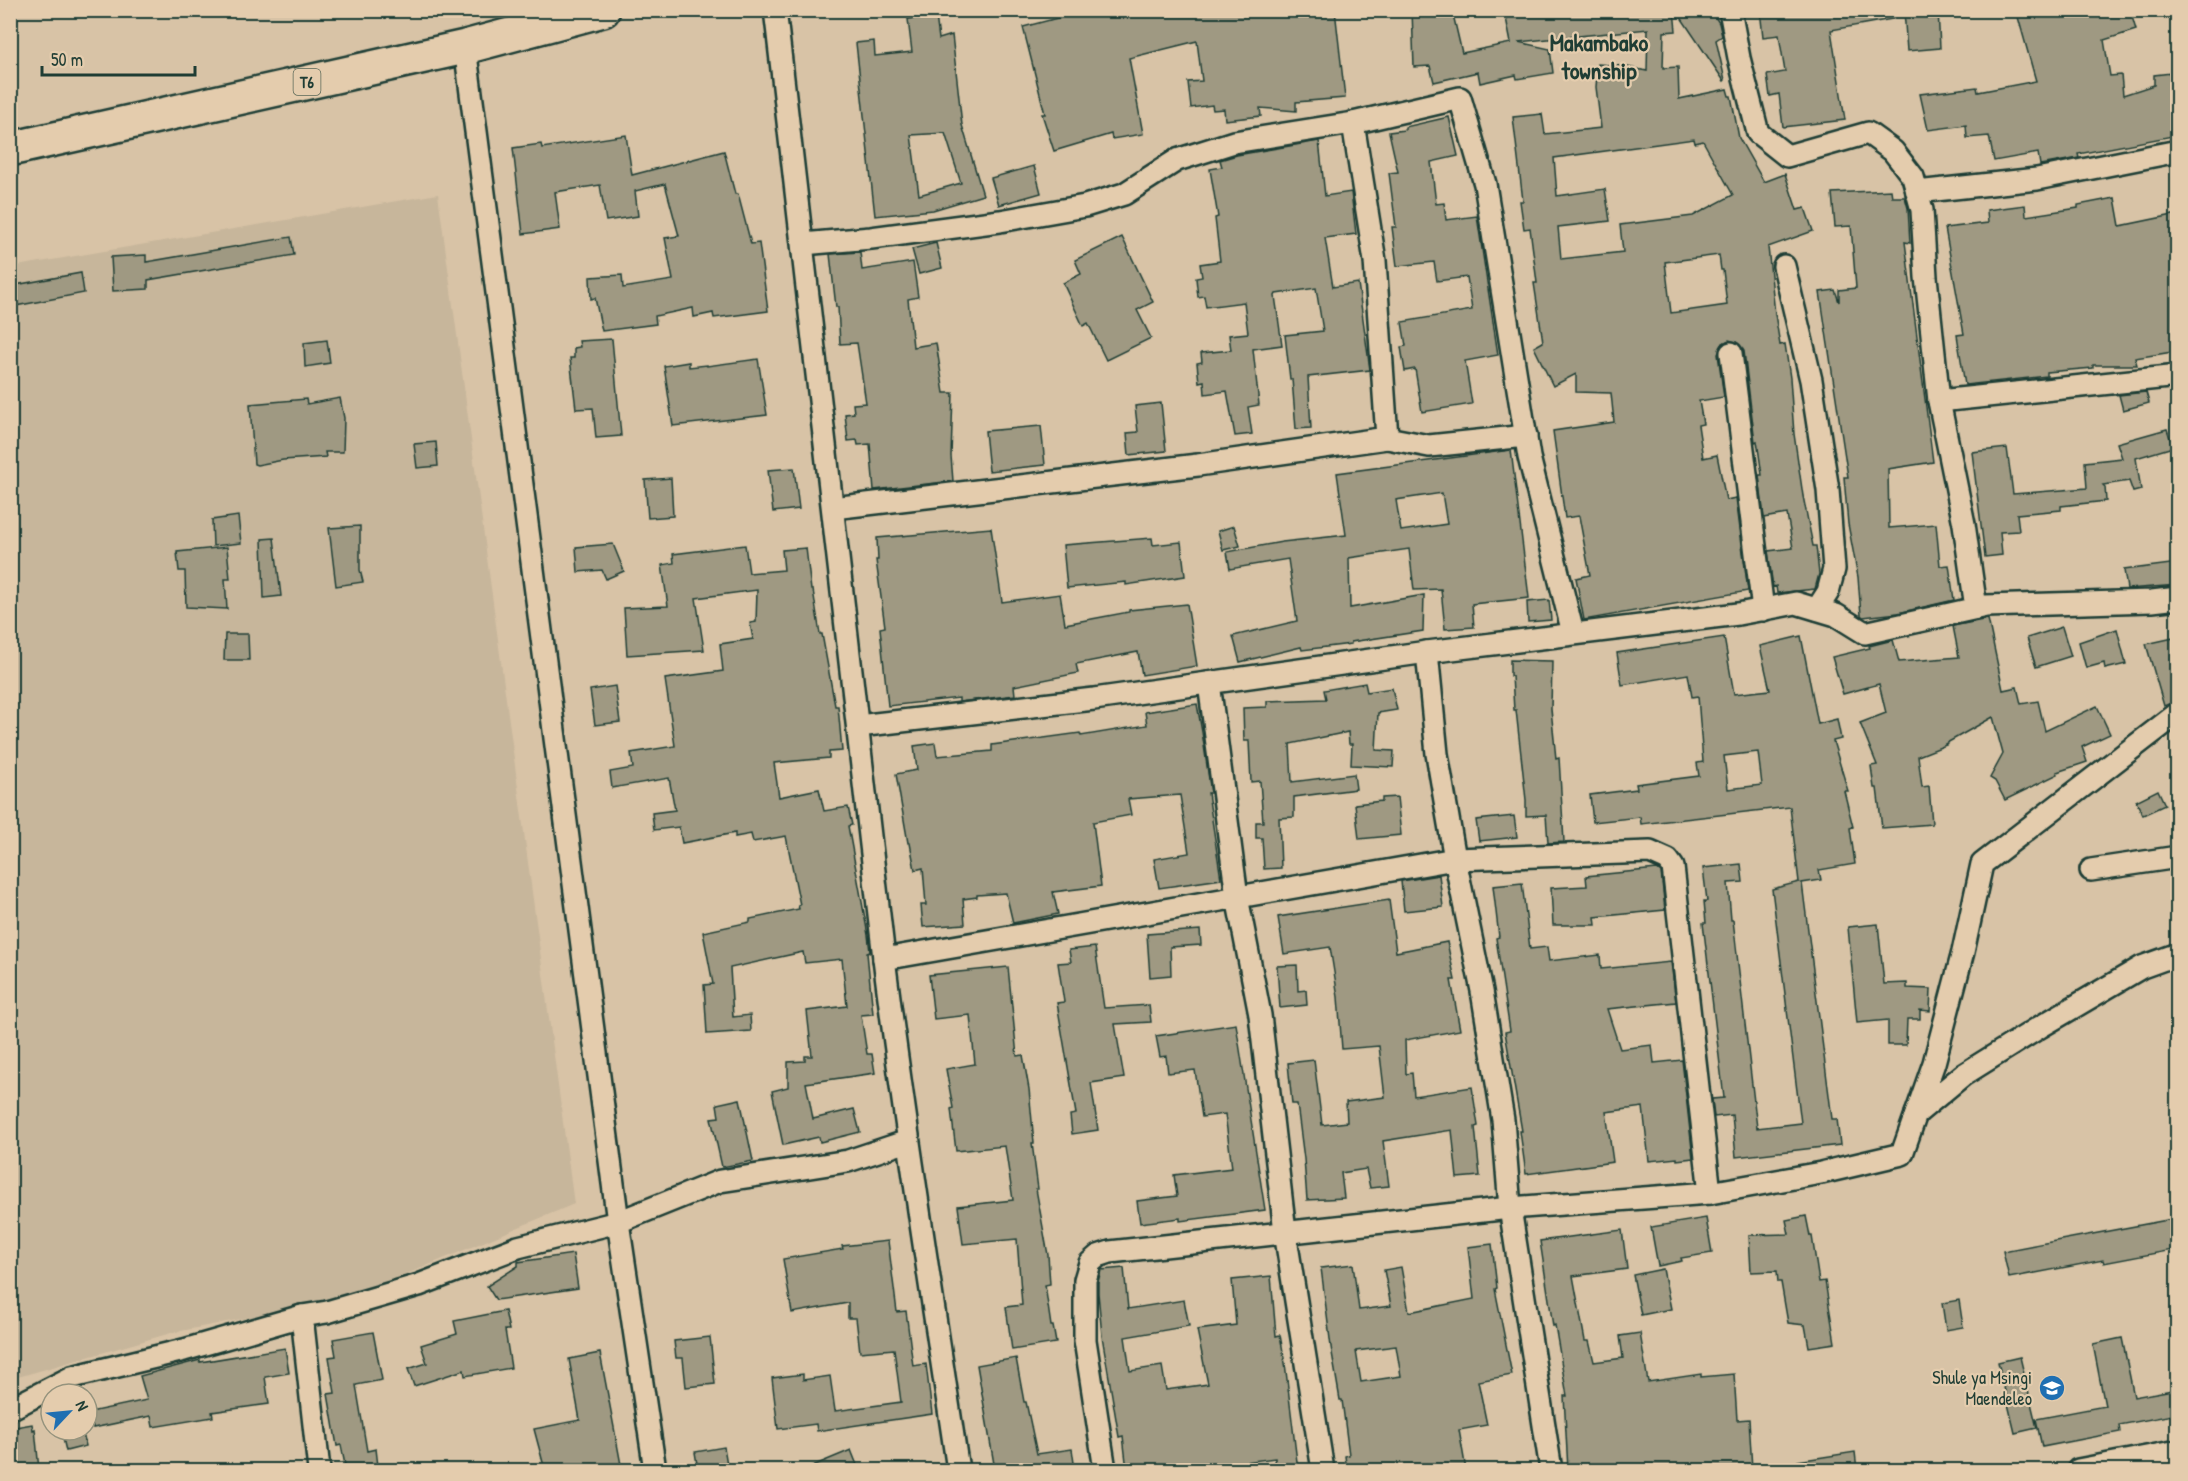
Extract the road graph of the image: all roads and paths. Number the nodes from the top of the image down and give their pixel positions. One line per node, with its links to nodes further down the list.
1 (603, 10): 4 (highway, T6)
2 (775, 10): 9 (street)
3 (1730, 10): 8 (street)
4 (465, 47): 6 (highway, T6); 36 (street)
5 (1353, 123): 9 (street); 14 (street); 15 (street)
6 (10, 149)
7 (2178, 151): 8 (street)
8 (1917, 192): 13 (street)
9 (803, 244): 16 (street)
10 (1784, 266): 19 (street)
11 (1731, 353): 20 (street)
12 (2178, 376): 13 (street)
13 (1939, 401): 18 (street)
14 (1526, 436): 15 (street); 21 (street)
15 (1388, 438): 16 (street)
16 (833, 508): 25 (street)
17 (2178, 597): 18 (street)
18 (1976, 608): 19 (street)
19 (1817, 609): 20 (street)
20 (1763, 610): 21 (street)
21 (1573, 633): 22 (street)
22 (1427, 652): 23 (street); 27 (street)
23 (1209, 683): 25 (street); 29 (street)
24 (2178, 712): 32 (street)
25 (858, 726): 31 (street)
26 (2178, 857): 28 (street)
27 (1455, 859): 29 (street); 34 (street); 35 (street)
28 (2091, 870)
29 (1237, 897): 31 (street); 37 (street)
30 (2178, 954): 32 (street)
31 (884, 959): 33 (street)
32 (1916, 1114): 34 (street)
33 (908, 1141): 36 (street); 43 (street)
34 (1710, 1193): 35 (street)
35 (1510, 1208): 37 (street); 46 (street)
36 (618, 1222): 38 (street); 42 (street)
37 (1285, 1232): 44 (street); 45 (street)
38 (302, 1316): 39 (street); 41 (street)
39 (10, 1409)
40 (2178, 1451): 47 (street)
41 (319, 1470)
42 (655, 1470)
43 (958, 1470)
44 (1105, 1470)
45 (1323, 1470)
46 (1551, 1470)
47 (2078, 1470)

